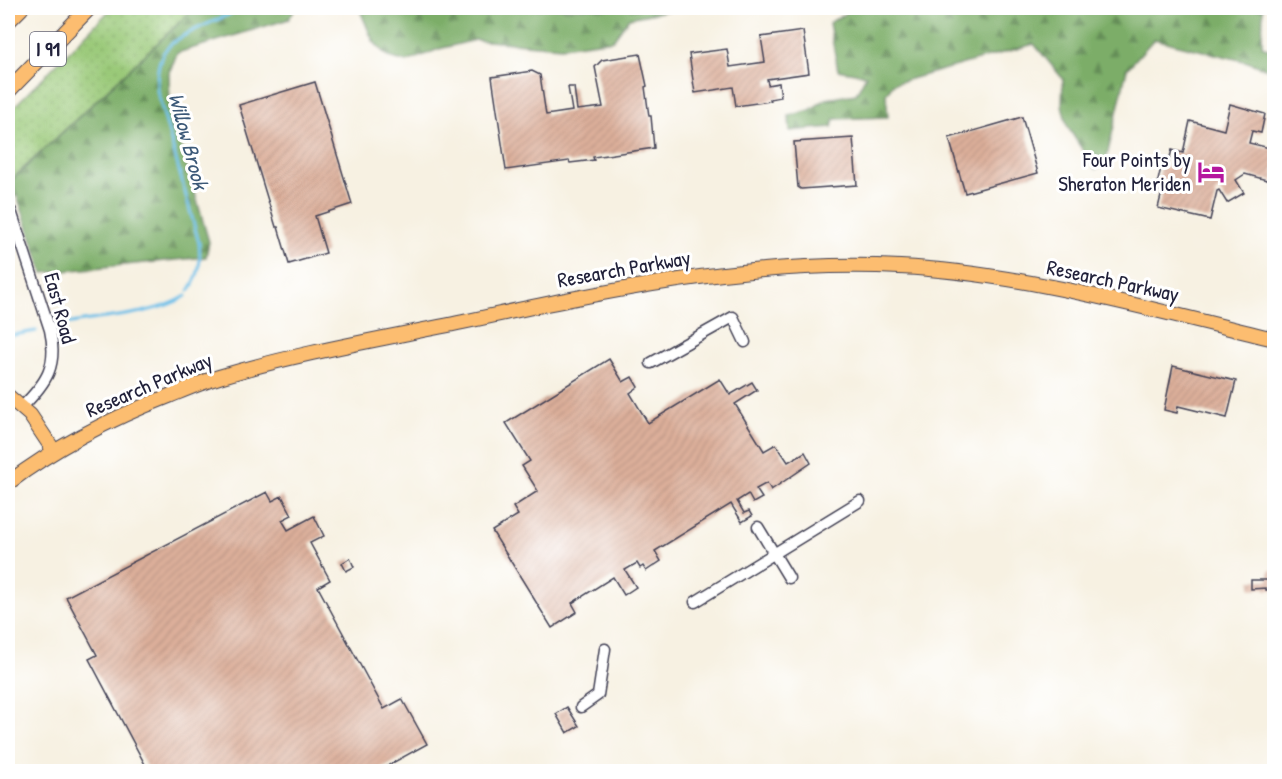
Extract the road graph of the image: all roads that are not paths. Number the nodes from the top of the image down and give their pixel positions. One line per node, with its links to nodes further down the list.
1 (21, 8): 3 (highway, I 91)
2 (89, 8): 4 (highway, I 91)
3 (8, 21)
4 (8, 91)
5 (11, 211): 10 (street, East Road)
6 (1275, 339): 11 (main road, Research Parkway)
7 (745, 342): 8 (street)
8 (651, 363)
9 (8, 396): 10 (main road)
10 (22, 407): 11 (main road)
11 (54, 451): 12 (main road, Research Parkway)
12 (8, 483)
13 (860, 501): 15 (street)
14 (758, 527): 15 (street)
15 (774, 554): 16 (street); 17 (street)
16 (789, 578)
17 (695, 602)
18 (605, 649): 19 (street)
19 (581, 707)

